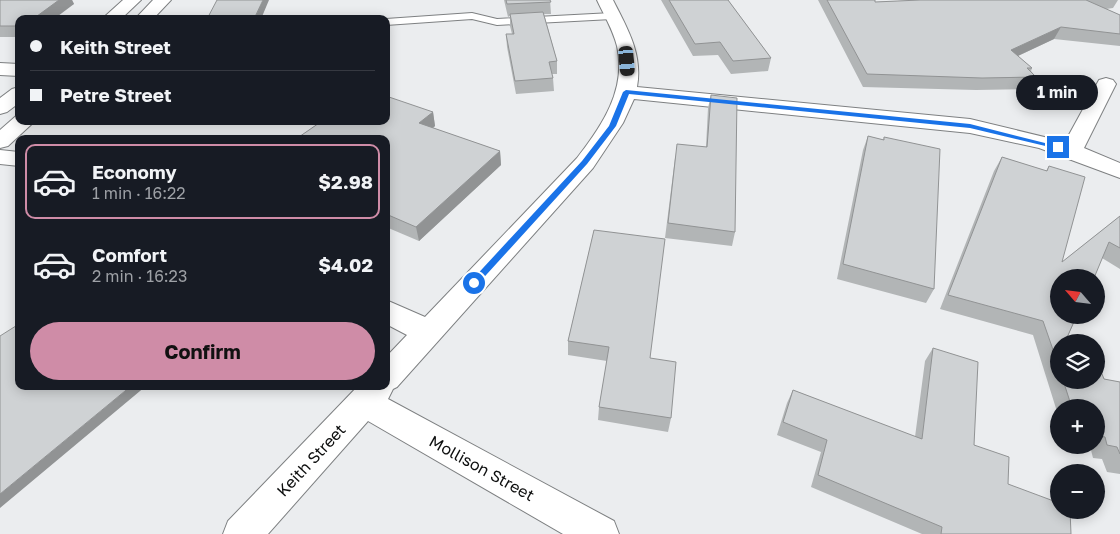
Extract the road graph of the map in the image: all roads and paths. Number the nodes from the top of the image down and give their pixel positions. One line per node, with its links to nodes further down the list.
1 (132, 0): 4 (street)
2 (163, 0): 5 (street)
3 (609, 8): 6 (lane); 10 (street, Keith Street)
4 (115, 15)
5 (147, 15)
6 (390, 22)
7 (0, 70): 8 (street)
8 (15, 70)
9 (1106, 84): 15 (street)
10 (626, 92): 15 (street); 20 (street, Keith Street)
11 (15, 97): 12 (street)
12 (0, 108)
13 (19, 125): 14 (street)
14 (0, 141)
15 (1071, 151): 18 (street)
16 (0, 157): 17 (street)
17 (15, 159)
18 (1120, 171)
19 (390, 313): 20 (street)
20 (429, 332): 21 (street, Keith Street)
21 (390, 374)
22 (375, 390): 24 (street, Keith Street)
23 (378, 390): 25 (street, Mollison Street)
24 (242, 534)
25 (600, 534)

